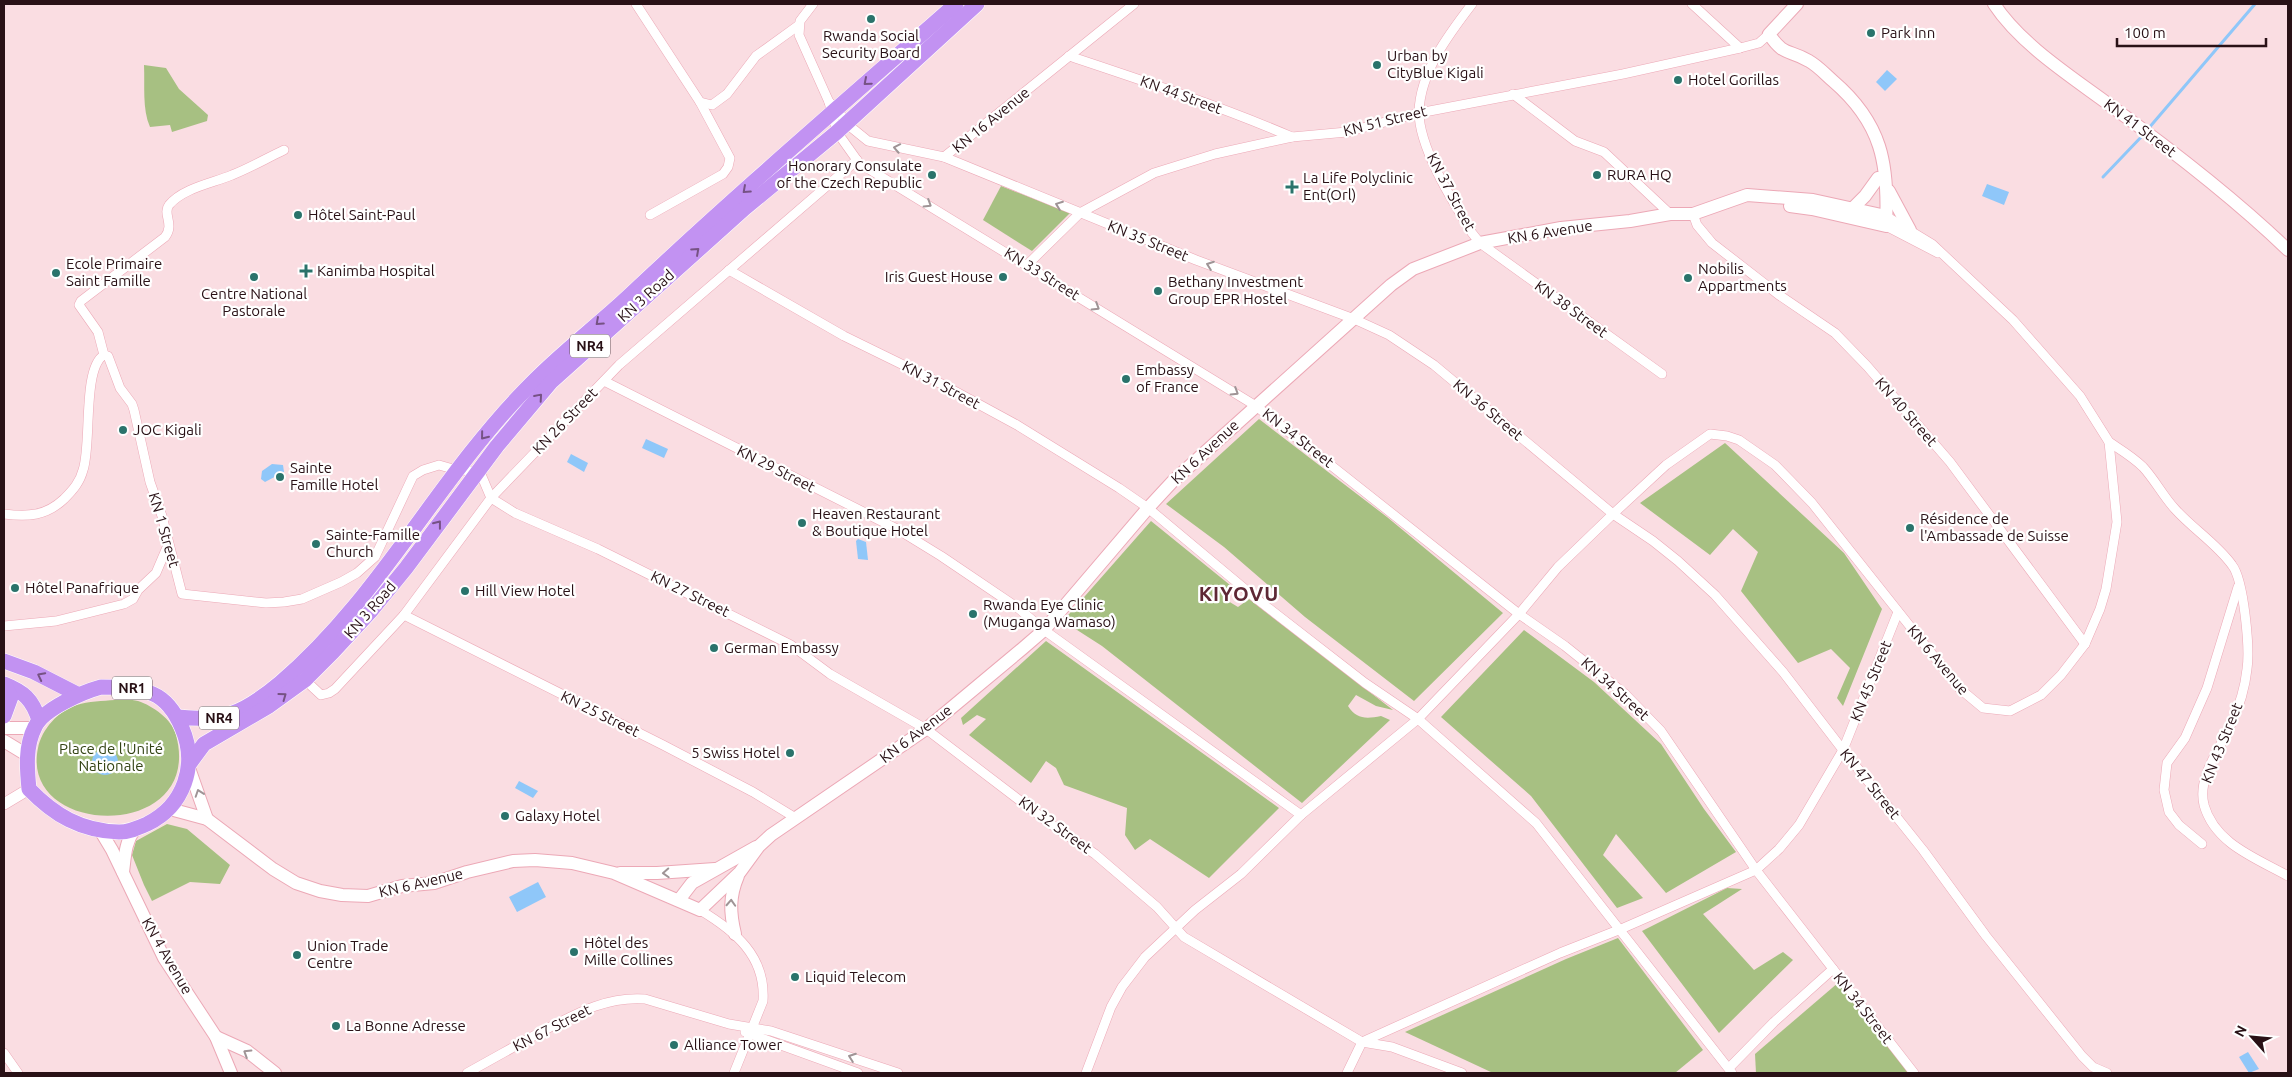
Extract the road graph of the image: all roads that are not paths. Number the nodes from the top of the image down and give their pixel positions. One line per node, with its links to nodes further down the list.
1 (636, 4): 15 (street)
2 (813, 4): 10 (street)
3 (956, 4): 16 (highway, KN 3 Road / NR4, one-way to 16)
4 (977, 4): 18 (highway, KN 3 Road / NR4)
5 (1134, 4): 13 (street, KN 16 Avenue)
6 (1472, 4): 17 (street, KN 37 Street)
7 (1692, 4): 12 (street)
8 (1797, 4): 11 (main road)
9 (1994, 4): 33 (main road, KN 41 Street)
10 (799, 25): 15 (street); 16 (street, KN 16 Avenue)
11 (1769, 34): 12 (street, KN 51 Street); 23 (main road)
12 (1740, 48): 14 (street, KN 51 Street)
13 (1069, 56): 19 (street, KN 44 Street); 21 (street, KN 16 Avenue)
14 (1513, 94): 17 (street, KN 51 Street); 28 (street)
15 (700, 102): 27 (street)
16 (832, 108): 18 (street, KN 16 Avenue); 43 (highway, KN 3 Road / NR4, one-way to 43)
17 (1419, 113): 19 (street, KN 51 Street); 32 (street, KN 37 Street)
18 (842, 128): 21 (street, KN 16 Avenue, one-way to 18); 22 (street, KN 33 Street); 44 (highway, KN 3 Road / NR4, one-way to 18)
19 (1292, 138): 26 (street, KN 51 Street)
20 (284, 150): 38 (street, KN 1 Street)
21 (944, 157): 26 (street, KN 35 Street, one-way to 21)
22 (857, 160): 35 (street, KN 33 Street, one-way to 35); 36 (street, KN 26 Street)
23 (1882, 179): 25 (main road); 30 (main road); 31 (main road)
24 (1726, 204): 25 (main road, KN 6 Avenue); 29 (main road, KN 6 Avenue); 30 (main road, KN 6 Avenue)
25 (1853, 208): 30 (main road, KN 6 Avenue)
26 (1080, 213): 35 (street, KN 51 Street); 37 (street, KN 35 Street, one-way to 26)
27 (650, 214)
28 (1670, 214): 29 (main road, KN 6 Avenue); 32 (main road, KN 6 Avenue)
29 (1693, 214): 56 (street, KN 40 Street)
30 (1882, 220): 31 (street, KN 6 Avenue); 34 (street, KN 6 Avenue)
31 (1910, 230): 34 (street, KN 6 Avenue)
32 (1480, 243): 37 (main road, KN 6 Avenue); 39 (street, KN 38 Street)
33 (2288, 250)
34 (1945, 257): 42 (street, KN 6 Avenue)
35 (1027, 264): 41 (street, KN 33 Street, one-way to 41)
36 (730, 270): 40 (street, KN 26 Street); 46 (street, KN 31 Street)
37 (1354, 319): 41 (main road, KN 6 Avenue); 48 (street, KN 36 Street)
38 (104, 354): 47 (street); 49 (street, KN 1 Street)
39 (1662, 374)
40 (604, 380): 45 (street, KN 26 Street); 55 (street, KN 29 Street)
41 (1256, 406): 46 (main road, KN 6 Avenue); 52 (street, KN 34 Street)
42 (2109, 442): 50 (street, KN 43 Street); 56 (street, KN 6 Avenue)
43 (457, 470): 44 (street); 49 (street, KN 1 Street); 62 (highway, KN 3 Road / NR4)
44 (480, 472): 45 (street); 58 (highway, KN 3 Road / NR4, one-way to 44)
45 (492, 498): 53 (street, KN 26 Street); 66 (street, KN 27 Street)
46 (1148, 508): 55 (main road, KN 6 Avenue); 63 (street, KN 31 Street)
47 (4, 514)
48 (1613, 514): 51 (street, KN 6 Avenue); 52 (street, KN 6 Avenue); 68 (street, KN 47 Street)
49 (169, 545): 54 (street)
50 (2240, 580): 79 (street); 86 (street, KN 43 Street)
51 (1898, 612): 56 (street, KN 6 Avenue); 68 (street, KN 45 Street)
52 (1519, 614): 63 (street, KN 6 Avenue); 82 (street, KN 34 Street)
53 (404, 615): 58 (street, KN 26 Street); 75 (street, KN 25 Street)
54 (4, 626)
55 (1044, 630): 66 (main road, KN 6 Avenue); 74 (street, KN 29 Street)
56 (2085, 644)
57 (4, 661): 60 (highway, one-way to 57)
58 (305, 680): 70 (highway, KN 3 Road / NR4, one-way to 58)
59 (4, 684): 61 (highway); 64 (highway)
60 (77, 694): 62 (highway, NR1); 64 (highway, NR1)
61 (4, 716)
62 (177, 717): 70 (highway, NR1)
63 (1418, 719): 74 (street, KN 6 Avenue); 89 (street, KN 31 Street)
64 (37, 724): 65 (main road); 69 (highway)
65 (4, 728)
66 (926, 729): 75 (main road, KN 6 Avenue); 90 (street, KN 32 Street)
67 (4, 741): 69 (main road)
68 (1843, 750): 82 (street, KN 45 Street); 111 (street, KN 47 Street)
69 (27, 755): 71 (highway)
70 (189, 765): 73 (highway, NR1); 76 (main road, one-way to 70)
71 (29, 789): 72 (street); 77 (highway, NR1)
72 (4, 804)
73 (170, 809): 76 (main road, KN 6 Avenue); 78 (highway, NR1)
74 (1301, 815): 90 (street, KN 6 Avenue)
75 (794, 817): 80 (main road, KN 6 Avenue)
76 (207, 819): 85 (main road, KN 6 Avenue)
77 (100, 830): 78 (highway, NR1); 83 (main road, KN 4 Avenue)
78 (134, 830): 83 (main road)
79 (2202, 844)
80 (758, 846): 81 (main road, KN 6 Avenue); 84 (main road, KN 6 Avenue)
81 (715, 869): 85 (main road, one-way to 85); 87 (main road, KN 6 Avenue)
82 (1756, 870): 89 (street, KN 45 Street); 92 (street, KN 34 Street)
83 (123, 872): 94 (main road, KN 4 Avenue)
84 (740, 872): 88 (main road, KN 6 Avenue); 91 (main road, one-way to 84)
85 (614, 873): 87 (main road, KN 6 Avenue)
86 (2288, 876)
87 (679, 900): 88 (main road, KN 6 Avenue)
88 (700, 910): 91 (street)
89 (1621, 929): 95 (street, KN 45 Street); 99 (street, KN 31 Street)
90 (1176, 930): 95 (street, KN 32 Street); 107 (street, KN 6 Avenue)
91 (736, 934): 93 (street)
92 (1833, 969): 99 (street); 110 (street, KN 34 Street)
93 (750, 1030): 96 (street, KN 67 Street); 98 (street, KN 67 Street); 103 (street, KN 67 Street); 104 (street)
94 (216, 1037): 101 (main road, KN 4 Avenue); 102 (main road, one-way to 94)
95 (1362, 1042): 108 (street); 109 (street)
96 (831, 1049): 98 (street); 106 (street, KN 67 Street, one-way to 96)
97 (4, 1053): 100 (street)
98 (825, 1061): 105 (street, KN 67 Street)
99 (1731, 1071)
100 (18, 1073)
101 (230, 1073)
102 (276, 1073)
103 (467, 1073)
104 (734, 1073)
105 (858, 1073)
106 (898, 1073)
107 (1086, 1073)
108 (1347, 1073)
109 (1462, 1073)
110 (1914, 1073)
111 (2107, 1073)

